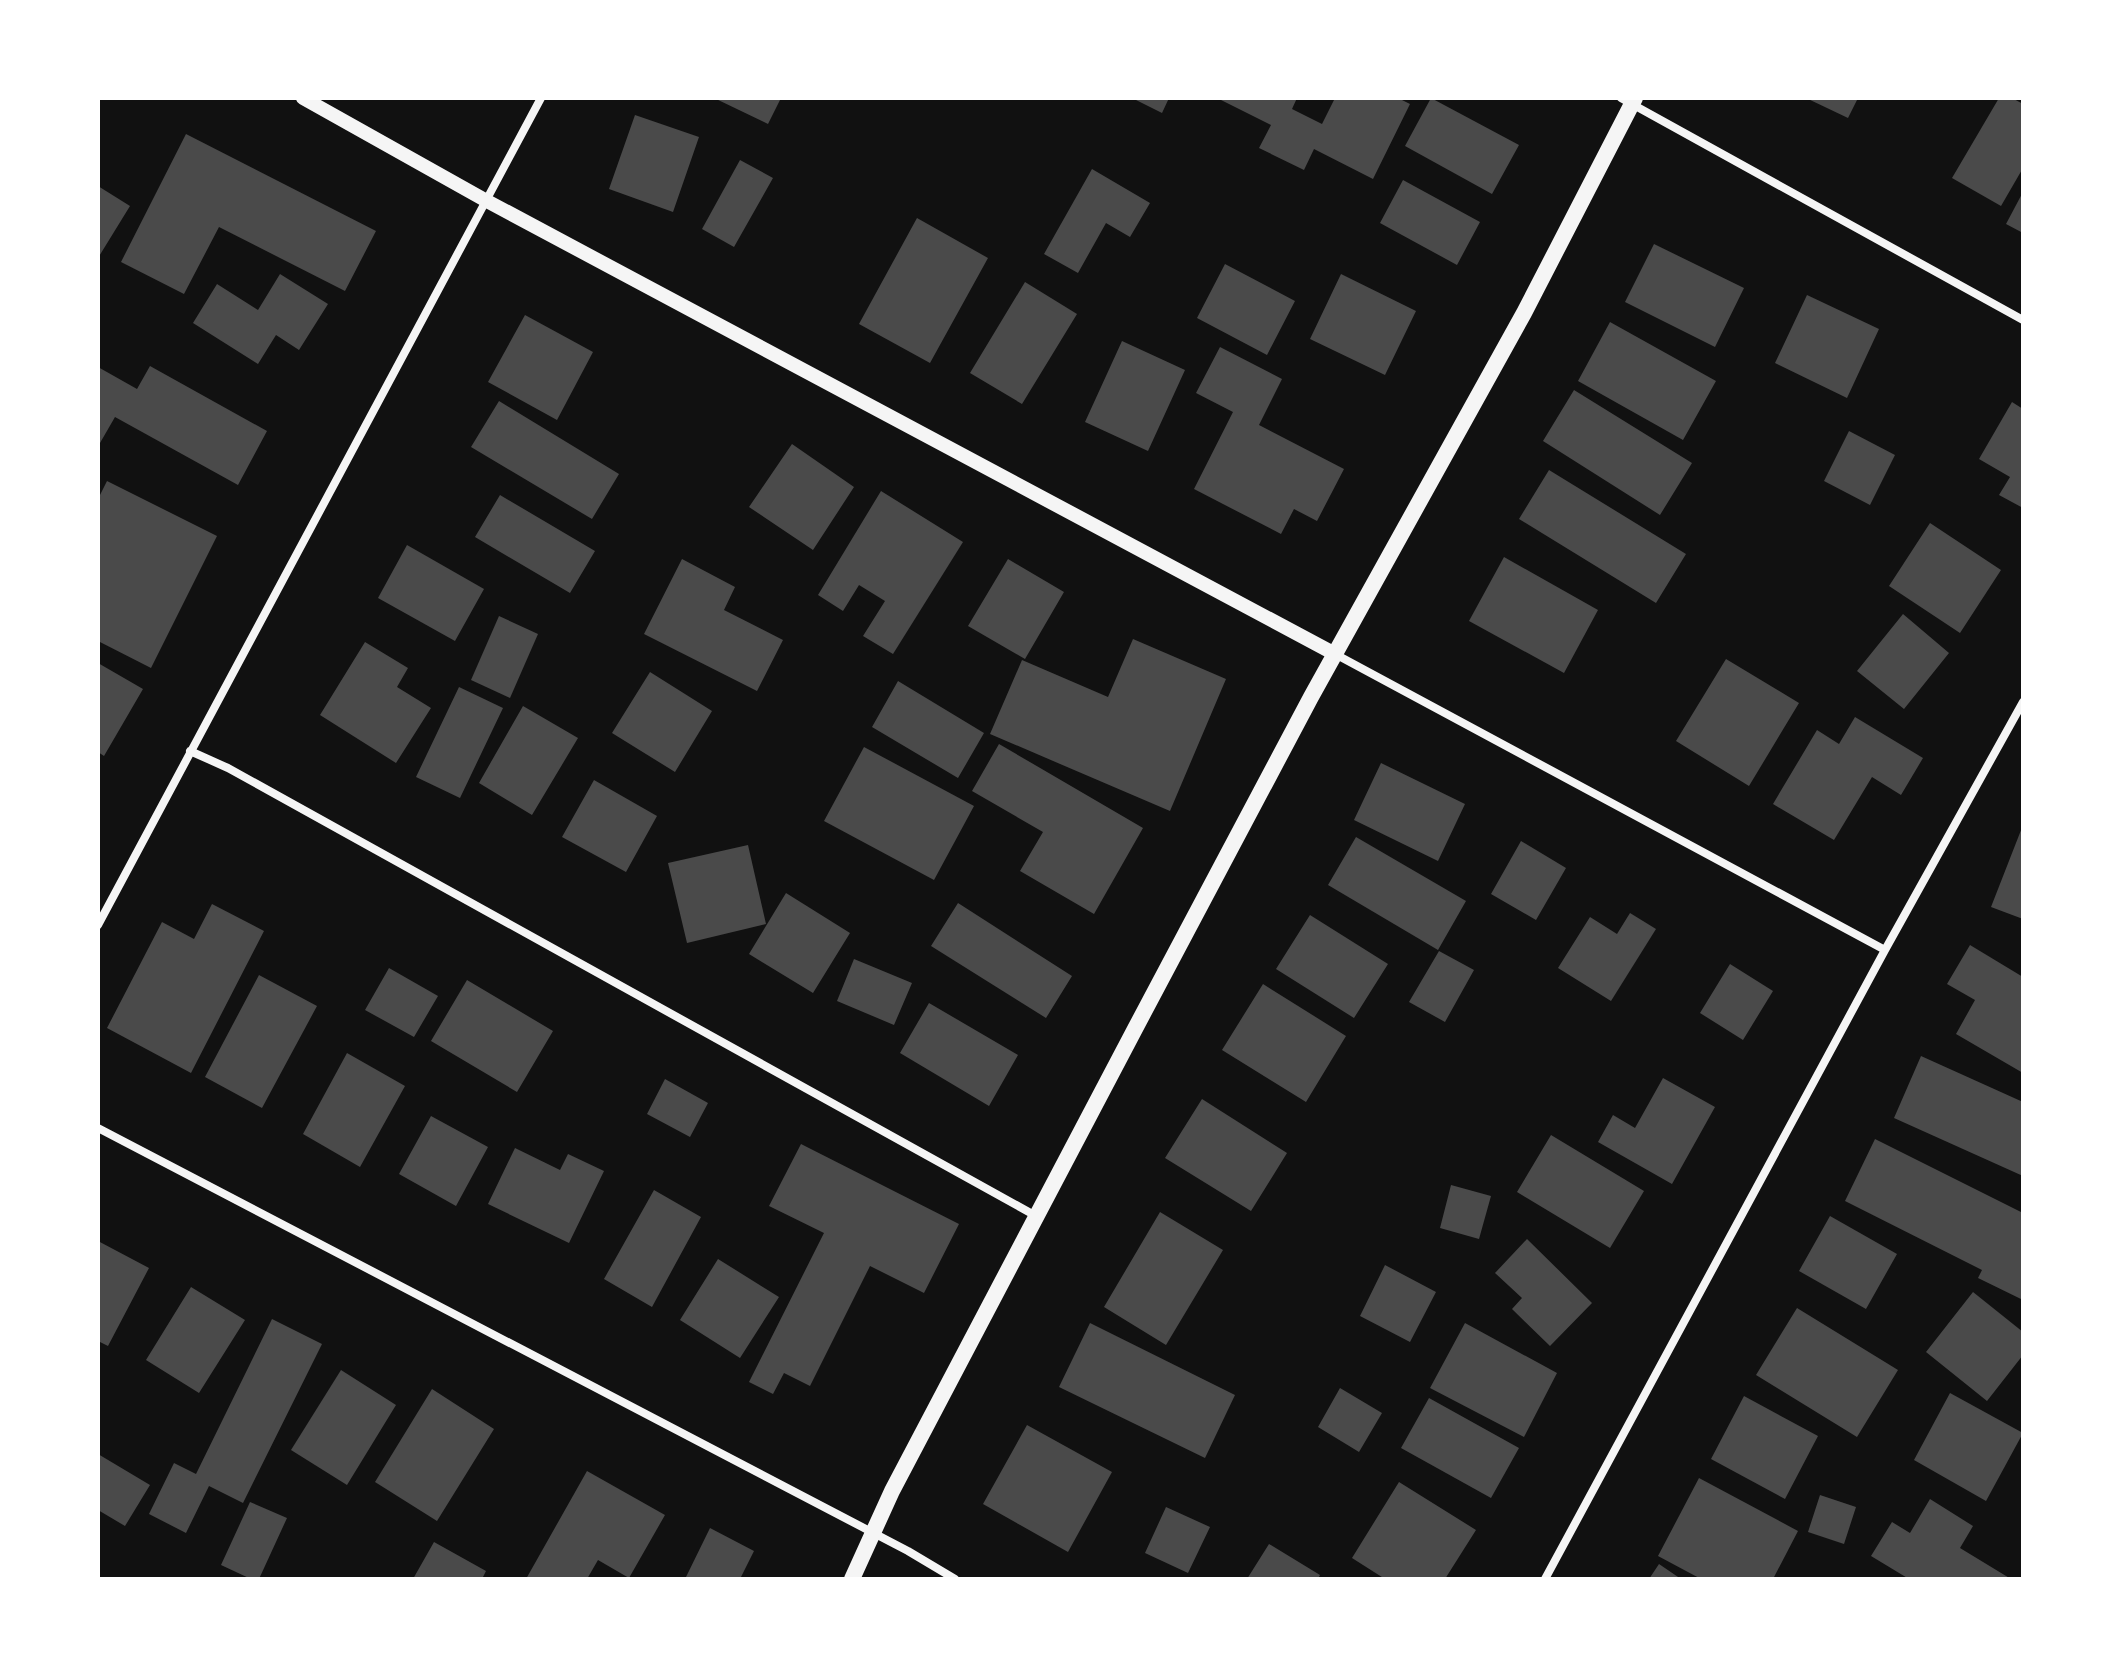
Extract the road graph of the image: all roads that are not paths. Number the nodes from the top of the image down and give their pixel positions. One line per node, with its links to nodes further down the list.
1 (303, 98): 4 (street)
2 (541, 98): 4 (street)
3 (1629, 100): 5 (street); 6 (main road)
4 (485, 200): 6 (street); 8 (street)
5 (2023, 320)
6 (1335, 654): 10 (street); 12 (main road)
7 (2023, 702): 10 (street)
8 (190, 751): 9 (street); 12 (street)
9 (98, 925)
10 (1885, 950): 16 (street)
11 (98, 1128): 13 (street)
12 (1036, 1216): 13 (main road)
13 (872, 1533): 14 (main road); 15 (street)
14 (852, 1579)
15 (955, 1579)
16 (1545, 1579)

